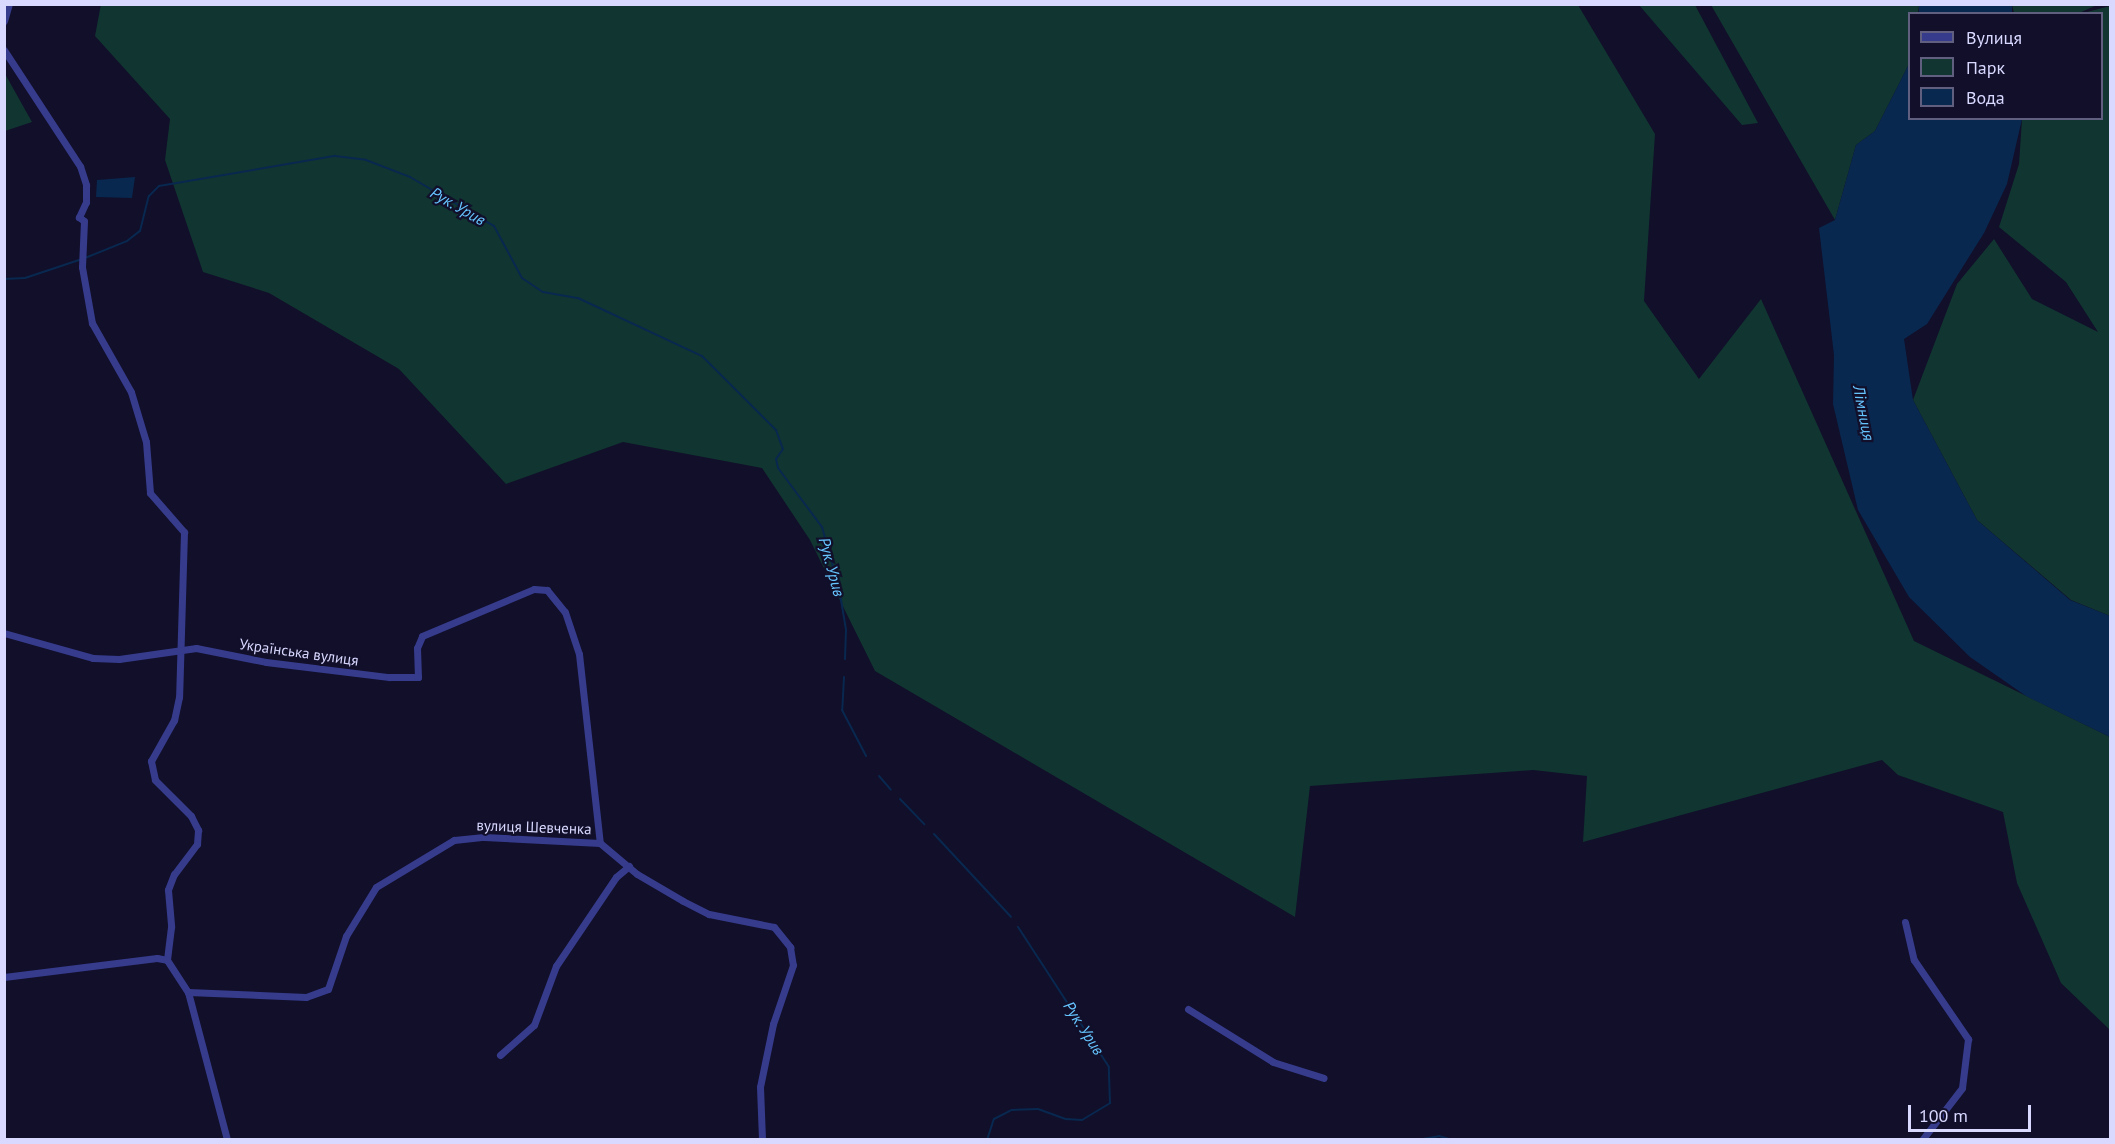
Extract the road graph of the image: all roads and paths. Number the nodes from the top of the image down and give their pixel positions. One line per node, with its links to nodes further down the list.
1 (9, 4): 2 (street)
2 (4, 21)
3 (4, 50): 5 (street)
4 (4, 633): 5 (street, Українська вулиця)
5 (178, 650): 6 (street, Українська вулиця); 9 (street)
6 (600, 843): 7 (street); 11 (street, вулиця Шевченка)
7 (629, 866): 13 (street); 16 (street)
8 (1905, 922): 17 (street)
9 (167, 960): 10 (street); 11 (street)
10 (4, 977)
11 (188, 992): 15 (street)
12 (1188, 1010): 14 (street)
13 (500, 1055)
14 (1324, 1078)
15 (227, 1140)
16 (762, 1140)
17 (1922, 1140)

